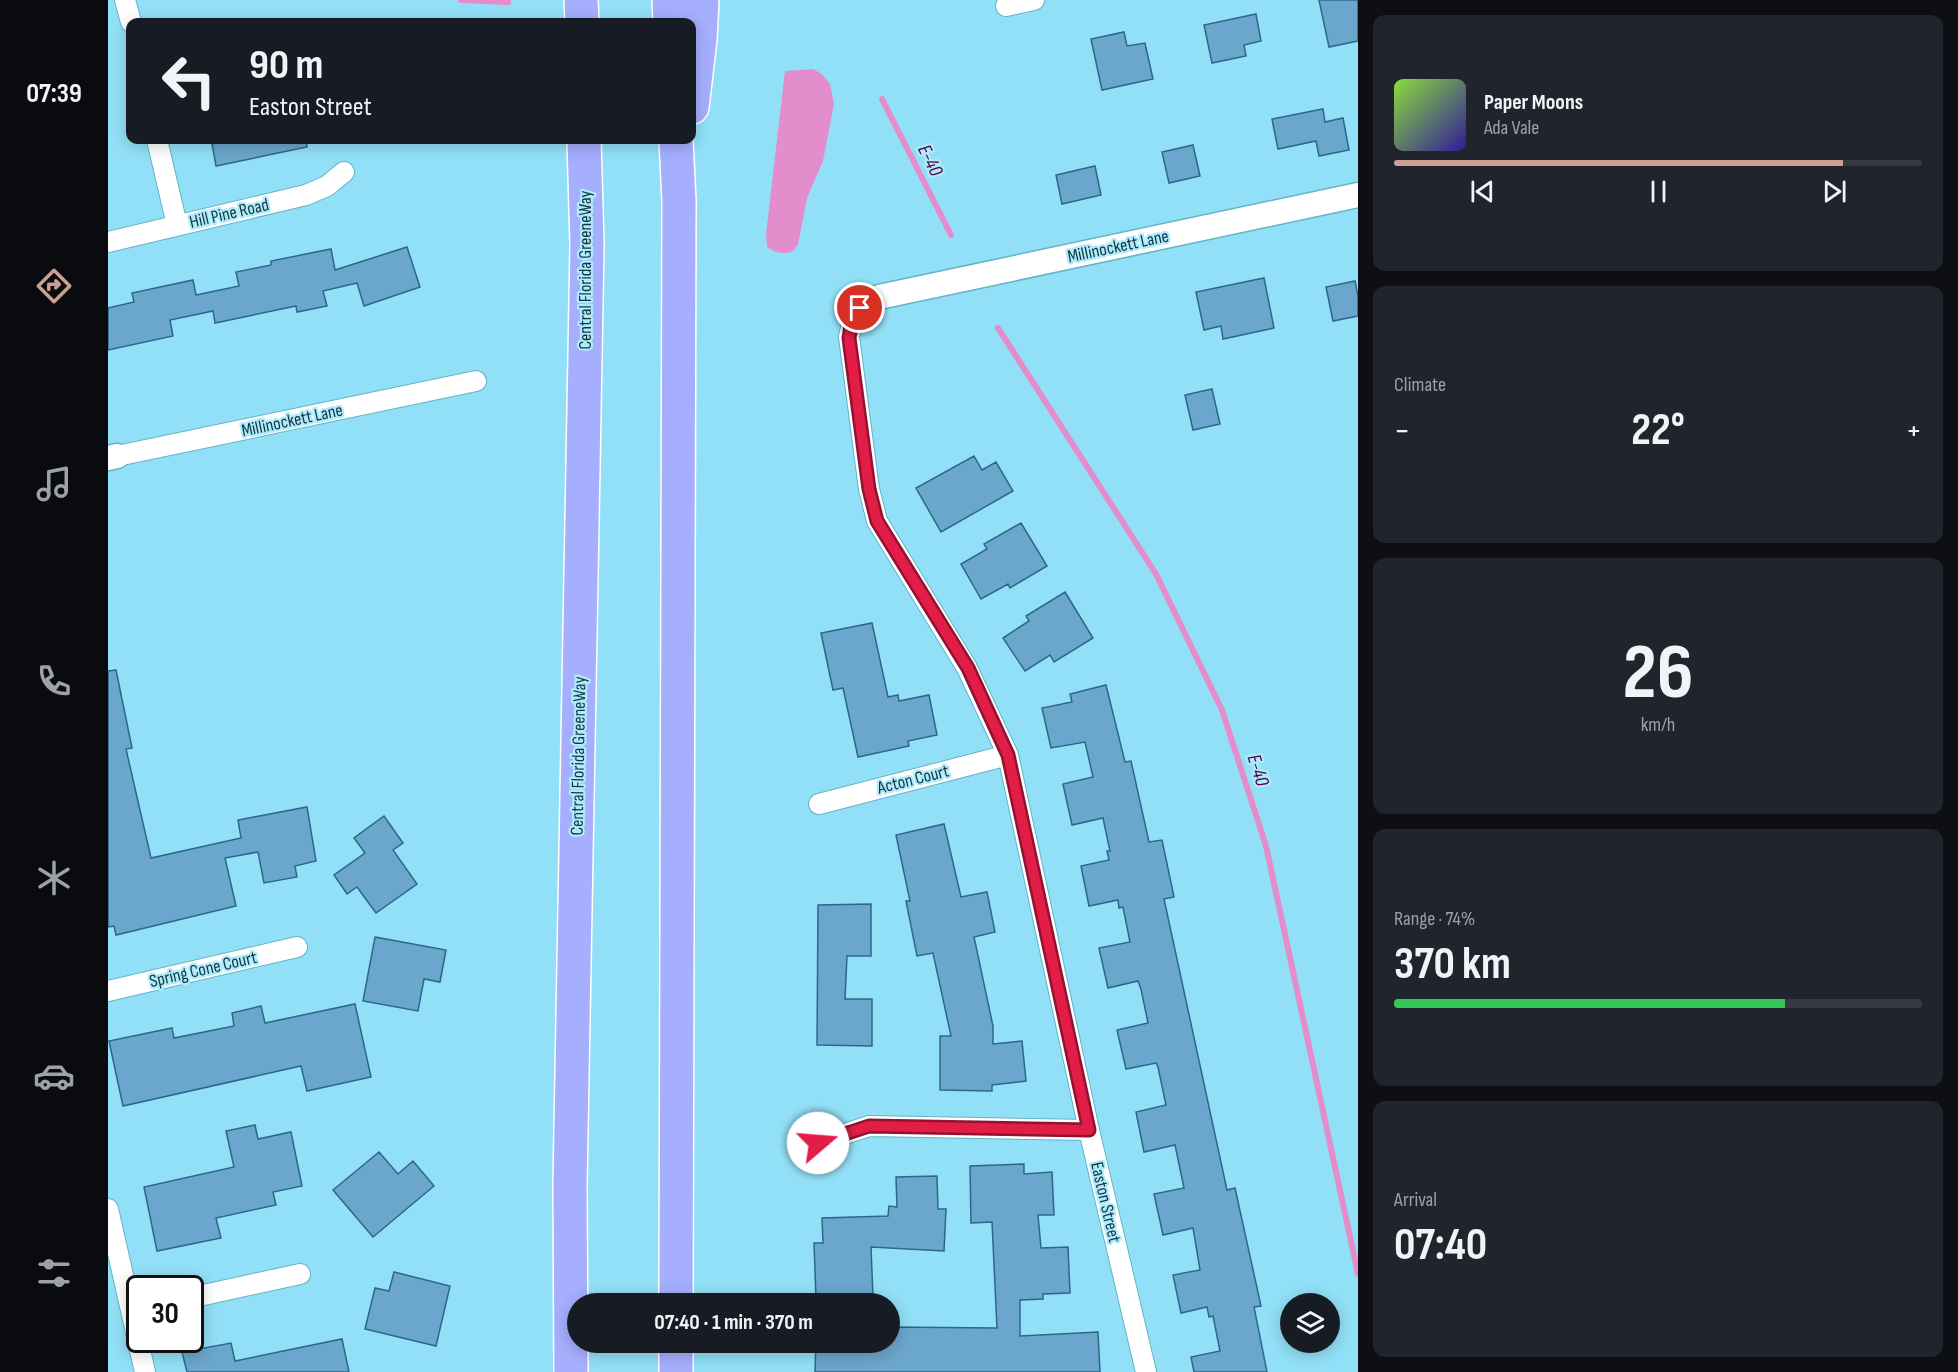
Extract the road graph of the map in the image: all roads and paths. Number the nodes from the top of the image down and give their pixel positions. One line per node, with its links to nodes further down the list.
1 (126, 0): 7 (street)
2 (581, 0): 8 (highway)
3 (669, 0): 9 (highway)
4 (702, 0): 10 (highway)
5 (1034, 0): 6 (street)
6 (1006, 6)
7 (130, 18)
8 (582, 18)
9 (670, 18)
10 (696, 73)
11 (158, 144): 18 (street)
12 (585, 144): 37 (highway, Central Florida GreeneWay)
13 (676, 144): 17 (highway)
14 (686, 144): 17 (highway)
15 (344, 172): 18 (street, Hill Pine Road)
16 (1358, 195): 20 (street, Millinockett Lane)
17 (679, 201): 32 (highway)
18 (177, 225): 19 (street, Hill Pine Road)
19 (108, 242)
20 (879, 297): 23 (street, Easton Street)
21 (476, 381): 22 (street, Millinockett Lane)
22 (113, 457)
23 (1008, 755): 24 (street, Acton Court); 27 (street, Easton Street)
24 (819, 804)
25 (297, 947): 26 (street, Spring Cone Court)
26 (108, 991)
27 (1089, 1130): 28 (street); 39 (street, Easton Street)
28 (818, 1143)
29 (108, 1209): 31 (street)
30 (300, 1274): 33 (street)
31 (126, 1276)
32 (676, 1293)
33 (204, 1295)
34 (142, 1353): 36 (street)
35 (676, 1353): 38 (highway)
36 (145, 1372)
37 (572, 1372)
38 (676, 1372)
39 (1146, 1372)

